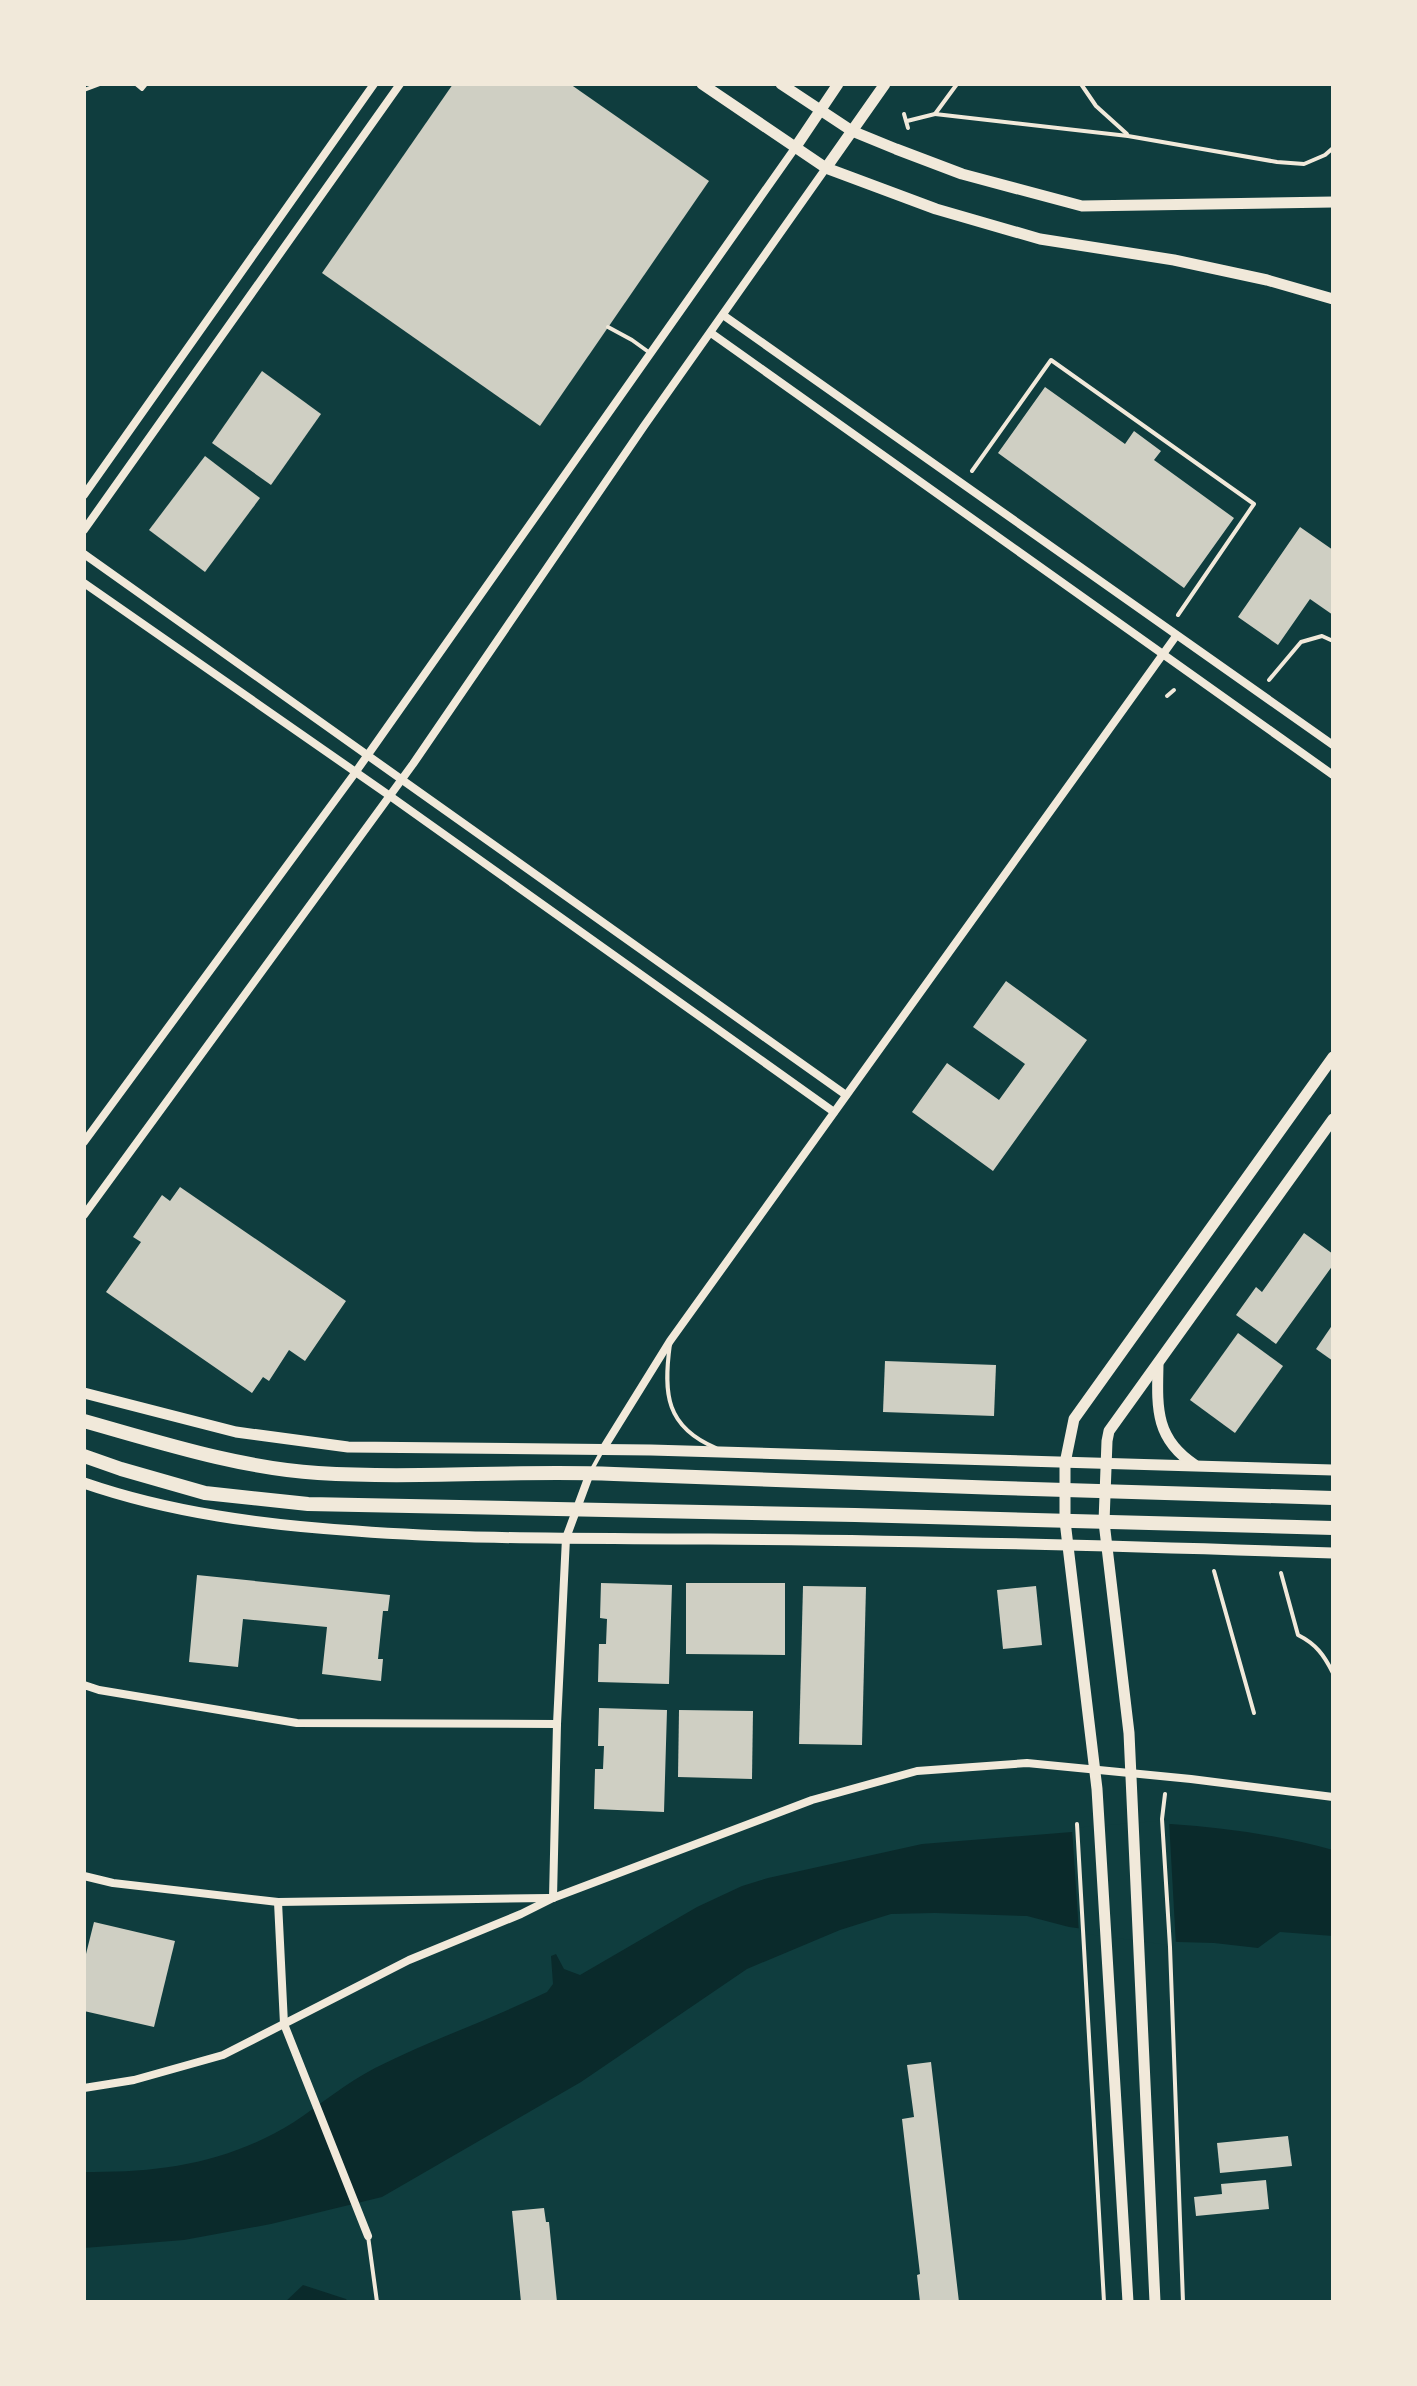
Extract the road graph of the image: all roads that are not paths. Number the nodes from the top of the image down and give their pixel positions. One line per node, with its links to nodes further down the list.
1 (374, 84): 17 (street)
2 (400, 84): 18 (street)
3 (702, 84): 9 (street)
4 (781, 84): 7 (street)
5 (838, 84): 7 (street)
6 (885, 84): 8 (street)
7 (821, 110): 8 (street); 9 (street)
8 (852, 131): 10 (street); 11 (street)
9 (795, 148): 10 (street); 16 (street)
10 (826, 168): 12 (street); 13 (street)
11 (1333, 202)
12 (1333, 299)
13 (723, 315): 15 (street); 21 (street)
14 (608, 327): 16 (lane)
15 (711, 333): 22 (street); 27 (street)
16 (650, 353): 24 (street)
17 (84, 495)
18 (84, 530)
19 (84, 554): 24 (street)
20 (84, 583): 25 (street)
21 (1176, 636): 22 (street); 23 (street)
22 (1164, 654): 26 (street); 30 (street)
23 (1333, 745)
24 (368, 755): 25 (street); 27 (street)
25 (355, 773): 28 (street); 33 (street)
26 (1333, 775)
27 (402, 778): 28 (street); 30 (street)
28 (390, 796): 31 (street); 34 (street)
29 (1333, 1057): 42 (street)
30 (846, 1095): 31 (street)
31 (834, 1112): 35 (street)
32 (1333, 1119): 36 (street)
33 (84, 1142)
34 (84, 1215)
35 (670, 1341): 39 (street); 40 (lane)
36 (1158, 1364): 43 (street); 44 (street)
37 (84, 1393): 39 (street)
38 (84, 1421): 46 (main road)
39 (603, 1449): 40 (street); 46 (lane)
40 (726, 1452): 42 (street)
41 (84, 1456): 51 (main road)
42 (1065, 1463): 43 (street); 48 (street)
43 (1105, 1464): 44 (street); 49 (street)
44 (1196, 1466): 45 (street)
45 (1333, 1470)
46 (590, 1473): 48 (main road); 51 (street)
47 (84, 1483): 55 (street)
48 (1064, 1490): 49 (main road); 52 (street)
49 (1105, 1492): 50 (main road); 53 (street)
50 (1333, 1498)
51 (578, 1508): 52 (main road); 55 (street)
52 (1065, 1521): 53 (main road); 56 (street)
53 (1104, 1522): 54 (main road); 57 (street)
54 (1333, 1528)
55 (566, 1538): 56 (street); 60 (street)
56 (1067, 1545): 57 (street); 61 (street)
57 (1107, 1546): 58 (street); 62 (street)
58 (1333, 1553)
59 (84, 1685): 60 (street)
60 (557, 1724): 65 (street)
61 (1095, 1769): 62 (street); 65 (street); 71 (street)
62 (1129, 1773): 63 (street); 72 (street)
63 (1333, 1797)
64 (84, 1876): 66 (street)
65 (553, 1898): 66 (street); 67 (street)
66 (278, 1902): 67 (street)
67 (284, 2024): 68 (street); 69 (street)
68 (84, 2088)
69 (368, 2236): 70 (lane)
70 (377, 2302)
71 (1128, 2302)
72 (1155, 2302)

